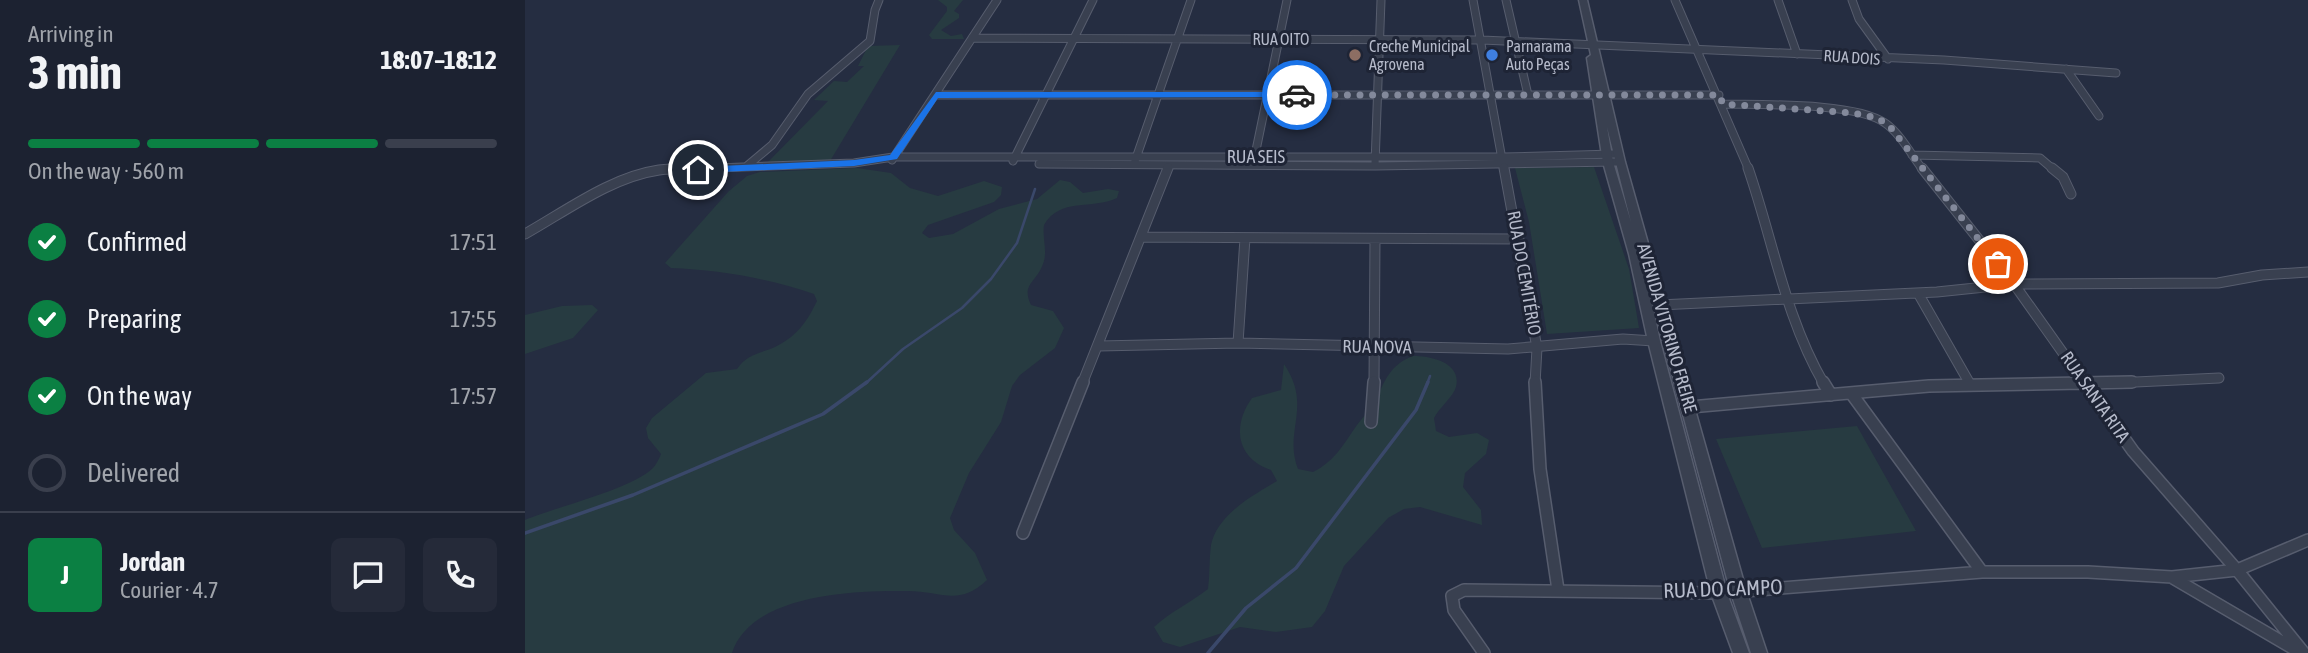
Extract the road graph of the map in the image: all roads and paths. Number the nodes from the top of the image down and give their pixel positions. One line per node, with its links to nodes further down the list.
1 (879, 0): 45 (street)
2 (997, 0): 13 (street)
3 (1093, 0): 14 (street)
4 (1191, 0): 17 (street)
5 (1287, 0): 15 (street)
6 (1381, 0): 16 (street)
7 (1473, 0): 18 (street, RUA DO CEMITÉRIO)
8 (1506, 0): 19 (street)
9 (1580, 0): 20 (street, AVENIDA VITORINO FREIRE)
10 (1675, 0): 21 (street)
11 (1778, 0): 22 (street)
12 (1852, 0): 23 (street)
13 (972, 38): 14 (street, RUA OITO); 29 (street)
14 (1074, 38): 17 (street, RUA OITO); 26 (street)
15 (1278, 38): 16 (street, RUA OITO); 17 (street, RUA OITO); 27 (street)
16 (1379, 39): 18 (street, RUA OITO); 30 (street)
17 (1176, 40): 32 (street)
18 (1482, 40): 19 (street, RUA OITO); 28 (street, RUA DO CEMITÉRIO)
19 (1515, 42): 20 (street, RUA OITO); 31 (street)
20 (1592, 44): 21 (street, RUA DOIS); 33 (street, AVENIDA VITORINO FREIRE)
21 (1698, 50): 22 (street, RUA DOIS); 34 (street)
22 (1797, 54): 23 (street, RUA DOIS)
23 (1888, 59): 24 (street, RUA DOIS)
24 (2066, 69): 25 (street, RUA DOIS); 35 (street)
25 (2116, 73)
26 (1045, 94): 29 (street, RUA SANTA RITA); 32 (street, RUA SANTA RITA); 40 (street)
27 (1268, 94): 30 (street, RUA SANTA RITA); 32 (street, RUA SANTA RITA); 39 (street)
28 (1490, 94): 30 (street, RUA SANTA RITA); 31 (street, RUA SANTA RITA); 42 (street, RUA DO CEMITÉRIO)
29 (936, 95): 38 (street)
30 (1376, 95): 43 (street)
31 (1528, 95): 33 (street, RUA SANTA RITA)
32 (1156, 96): 41 (street)
33 (1601, 96): 34 (street, RUA SANTA RITA); 37 (street, AVENIDA VITORINO FREIRE)
34 (1721, 100): 36 (street, RUA SANTA RITA); 55 (street)
35 (2099, 116)
36 (1912, 155): 46 (street); 53 (street, RUA SANTA RITA)
37 (1613, 158): 42 (street); 56 (street, AVENIDA VITORINO FREIRE); 57 (street, AVENIDA VITORINO FREIRE)
38 (888, 160): 40 (street); 45 (street)
39 (1254, 160): 41 (street, RUA SEIS); 43 (street); 44 (street)
40 (1012, 161): 41 (street)
41 (1135, 161): 44 (street)
42 (1504, 161): 43 (street); 51 (street, RUA DO CEMITÉRIO)
43 (1375, 162)
44 (1169, 164): 48 (street)
45 (746, 166): 47 (street)
46 (2071, 194)
47 (525, 234)
48 (1141, 237): 49 (street); 59 (street)
49 (1245, 238): 50 (street); 58 (street)
50 (1375, 239): 51 (street); 60 (street)
51 (1518, 239): 61 (street, RUA DO CEMITÉRIO)
52 (2308, 272): 53 (street)
53 (2014, 284): 54 (street); 64 (street, RUA SANTA RITA)
54 (1918, 293): 55 (street); 63 (street)
55 (1786, 300): 56 (street); 66 (street)
56 (1659, 305): 67 (street, AVENIDA VITORINO FREIRE)
57 (1654, 341): 61 (street, RUA NOVA); 76 (street, AVENIDA VITORINO FREIRE)
58 (1238, 343): 59 (street, RUA NOVA); 60 (street, RUA NOVA)
59 (1100, 346): 69 (street)
60 (1375, 347): 61 (street, RUA NOVA); 68 (street)
61 (1537, 348): 74 (street, RUA DO CEMITÉRIO)
62 (2219, 378): 64 (street)
63 (1970, 384): 64 (street); 65 (street)
64 (2088, 384): 71 (street, RUA SANTA RITA)
65 (1851, 393): 66 (street); 72 (street)
66 (1831, 395): 67 (street)
67 (1690, 407): 75 (street, AVENIDA VITORINO FREIRE)
68 (1371, 422)
69 (1023, 533)
70 (2308, 540): 71 (street, RUA DO CAMPO)
71 (2237, 570): 73 (street, RUA DO CAMPO); 80 (street, RUA SANTA RITA)
72 (1982, 572): 73 (street, RUA DO CAMPO); 75 (street, RUA DO CAMPO)
73 (2172, 577): 80 (street, RUA SANTA RITA)
74 (1557, 590): 76 (street, RUA DO CAMPO); 77 (street, RUA DO CAMPO)
75 (1738, 590): 76 (street, RUA DO CAMPO); 79 (street, AVENIDA VITORINO FREIRE)
76 (1719, 593): 78 (street, AVENIDA VITORINO FREIRE)
77 (1484, 653)
78 (1741, 653)
79 (1759, 653)
80 (2302, 653)

